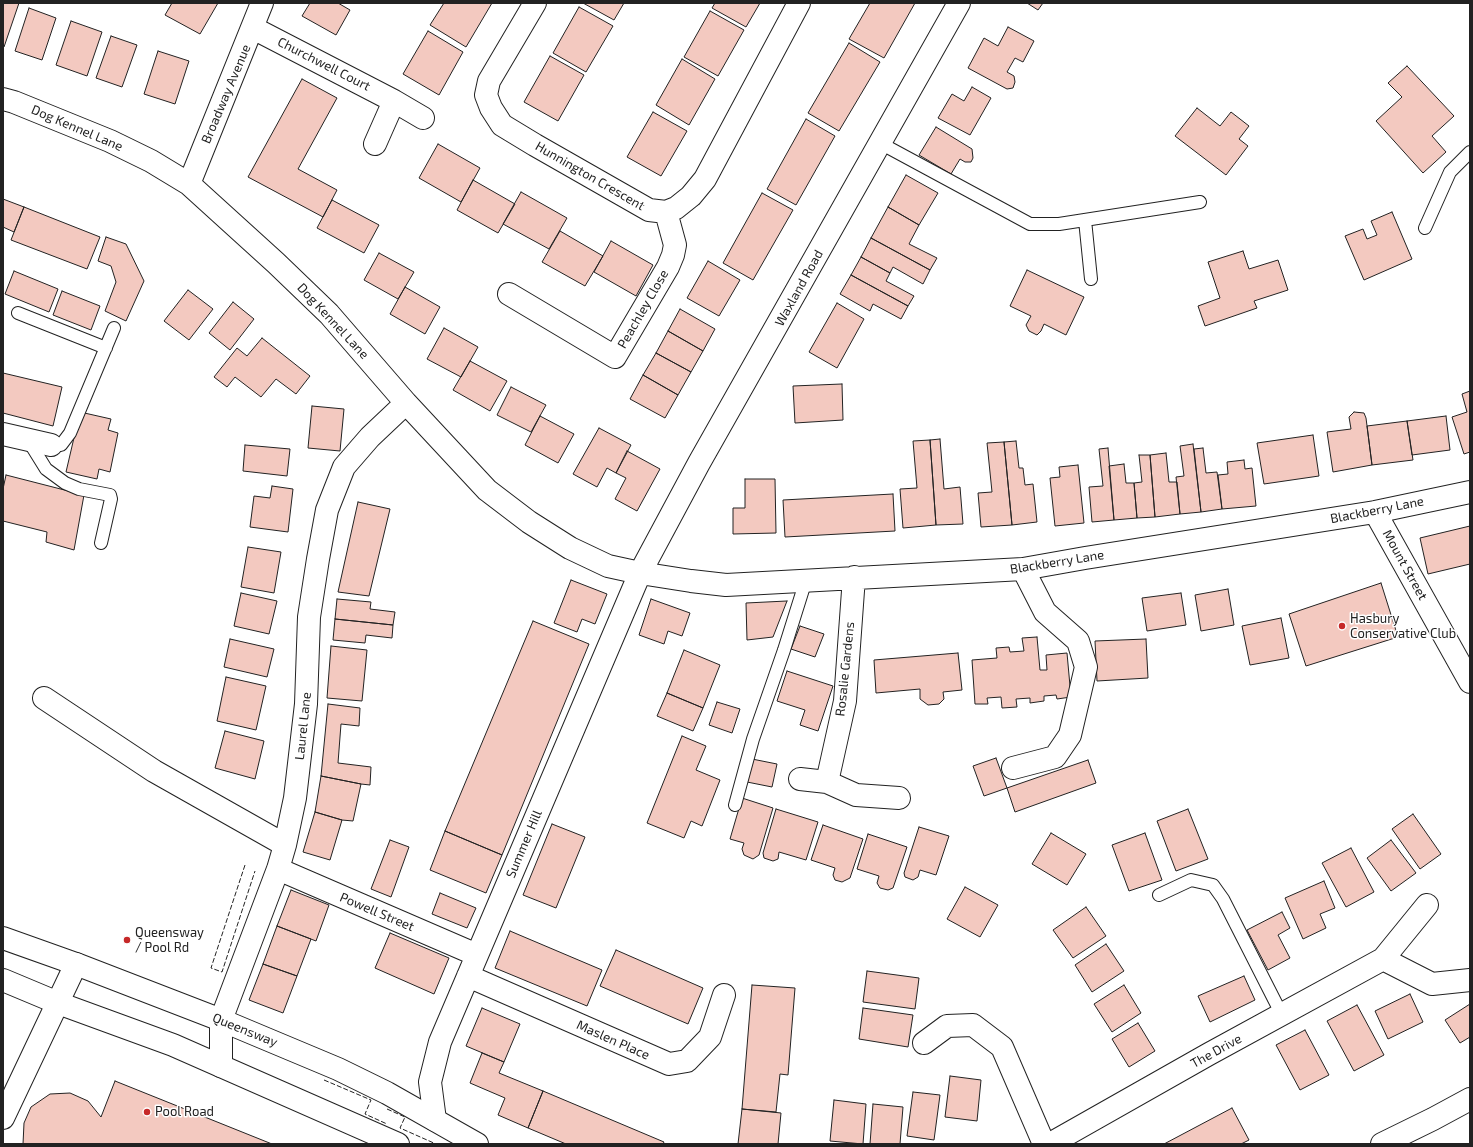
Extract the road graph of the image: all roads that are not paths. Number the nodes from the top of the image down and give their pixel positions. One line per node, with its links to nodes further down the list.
1 (262, 3): 5 (street, Broadway Avenue)
2 (535, 3): 14 (street, Hunnington Crescent)
3 (799, 3): 14 (street)
4 (959, 3): 9 (street, Waxland Road)
5 (253, 28): 7 (street, Churchwell Court); 12 (street, Broadway Avenue)
6 (3, 99): 12 (street, Dog Kennel Lane)
7 (394, 100): 8 (street, Churchwell Court); 10 (street)
8 (423, 118)
9 (880, 143): 15 (lane); 30 (street, Waxland Road)
10 (375, 144)
11 (1470, 152): 16 (lane)
12 (188, 184): 22 (street, Dog Kennel Lane)
13 (1200, 202): 15 (lane)
14 (666, 212): 18 (street, Peachley Close)
15 (1085, 220): 17 (lane)
16 (1425, 228)
17 (1091, 279)
18 (509, 294)
19 (18, 313): 21 (lane)
20 (114, 328): 21 (lane)
21 (106, 348): 25 (lane)
22 (406, 403): 30 (street, Dog Kennel Lane); 40 (street, Laurel Lane)
23 (3, 434): 24 (street)
24 (28, 440): 25 (street); 28 (lane)
25 (51, 445)
26 (1470, 492): 27 (street, Blackberry Lane)
27 (1375, 512): 29 (street, Blackberry Lane); 33 (street, Mount Street)
28 (101, 543)
29 (1023, 569): 31 (street, Blackberry Lane); 35 (street)
30 (640, 573): 32 (street, Blackberry Lane); 45 (street, Summer Hill)
31 (854, 577): 32 (street, Blackberry Lane); 37 (street, Rosalie Gardens)
32 (806, 580): 39 (lane)
33 (1467, 670)
34 (44, 698): 40 (street)
35 (1013, 768)
36 (800, 779): 37 (street)
37 (827, 782): 38 (street)
38 (899, 798)
39 (735, 805)
40 (285, 845): 41 (street, Laurel Lane)
41 (278, 869): 45 (street, Powell Street); 54 (street, Laurel Lane)
42 (1159, 895): 53 (lane)
43 (1427, 905): 46 (street, The Drive)
44 (3, 938): 47 (street, Queensway)
45 (477, 955): 48 (street, Summer Hill)
46 (1383, 959): 50 (street); 53 (street, The Drive)
47 (76, 964): 52 (street); 54 (street, Queensway)
48 (468, 976): 51 (street, Maslen Place); 59 (street, Summer Hill)
49 (3, 980): 52 (street)
50 (1470, 980)
51 (724, 994)
52 (58, 1003): 56 (street); 58 (street)
53 (1282, 1015): 63 (street, The Drive)
54 (221, 1020): 56 (street, Laurel Lane); 59 (street, Queensway)
55 (924, 1043): 62 (street)
56 (222, 1066): 60 (street)
57 (1470, 1099): 64 (street)
58 (3, 1118)
59 (435, 1120): 61 (street, Queensway)
60 (398, 1144)
61 (477, 1144)
62 (1044, 1144)
63 (1050, 1144)
64 (1384, 1144)

